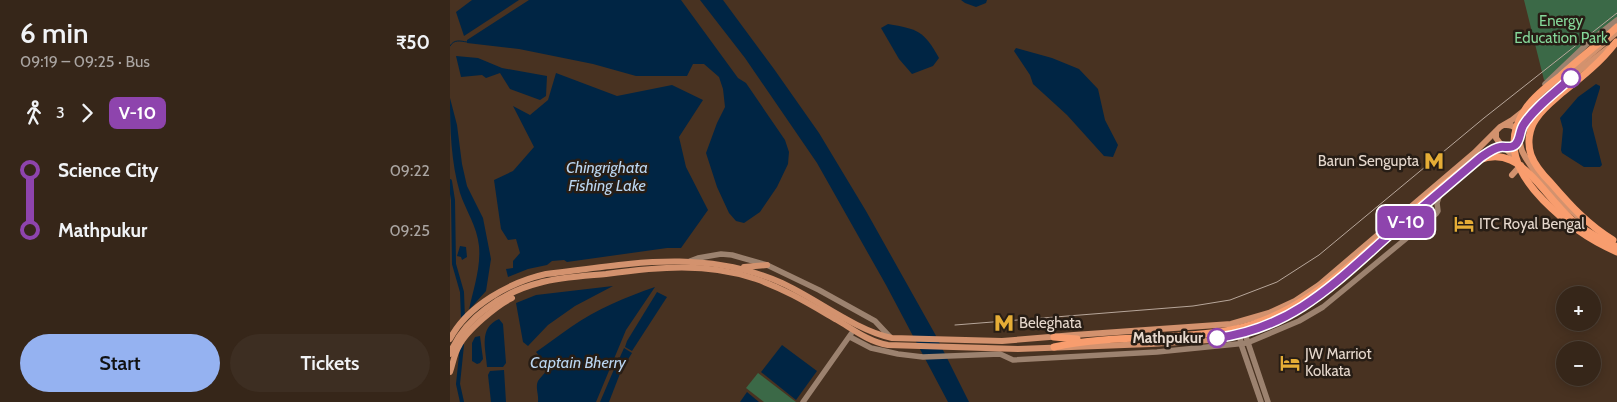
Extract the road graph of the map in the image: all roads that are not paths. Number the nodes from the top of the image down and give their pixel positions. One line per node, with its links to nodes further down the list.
1 (1617, 20): 5 (street)
2 (1617, 27): 13 (highway)
3 (1617, 32): 6 (main road)
4 (1616, 41): 8 (main road); 13 (highway)
5 (1545, 84)
6 (1503, 125): 7 (main road); 8 (main road)
7 (1497, 130): 9 (main road); 18 (main road)
8 (1519, 136): 9 (main road); 13 (main road)
9 (1503, 147): 10 (main road); 12 (main road)
10 (1521, 165): 11 (main road); 13 (main road)
11 (1512, 174)
12 (1440, 192): 22 (main road); 27 (street)
13 (1616, 245): 21 (highway)
14 (690, 262): 15 (street); 16 (main road); 23 (main road)
15 (767, 265): 16 (main road); 26 (street)
16 (738, 267): 19 (main road)
17 (508, 297): 20 (main road); 29 (main road); 30 (main road)
18 (1241, 322): 22 (street); 25 (main road)
19 (857, 324): 20 (street); 26 (main road)
20 (854, 330): 24 (street); 28 (main road)
21 (1180, 334): 25 (highway); 28 (highway)
22 (1241, 334): 27 (street); 28 (main road)
23 (451, 337)
24 (850, 337): 27 (street); 31 (street)
25 (1054, 337): 26 (main road)
26 (892, 338)
27 (1244, 343): 32 (street); 33 (street)
28 (1054, 347)
29 (450, 354)
30 (450, 372)
31 (803, 402)
32 (1261, 402)
33 (1268, 402)

